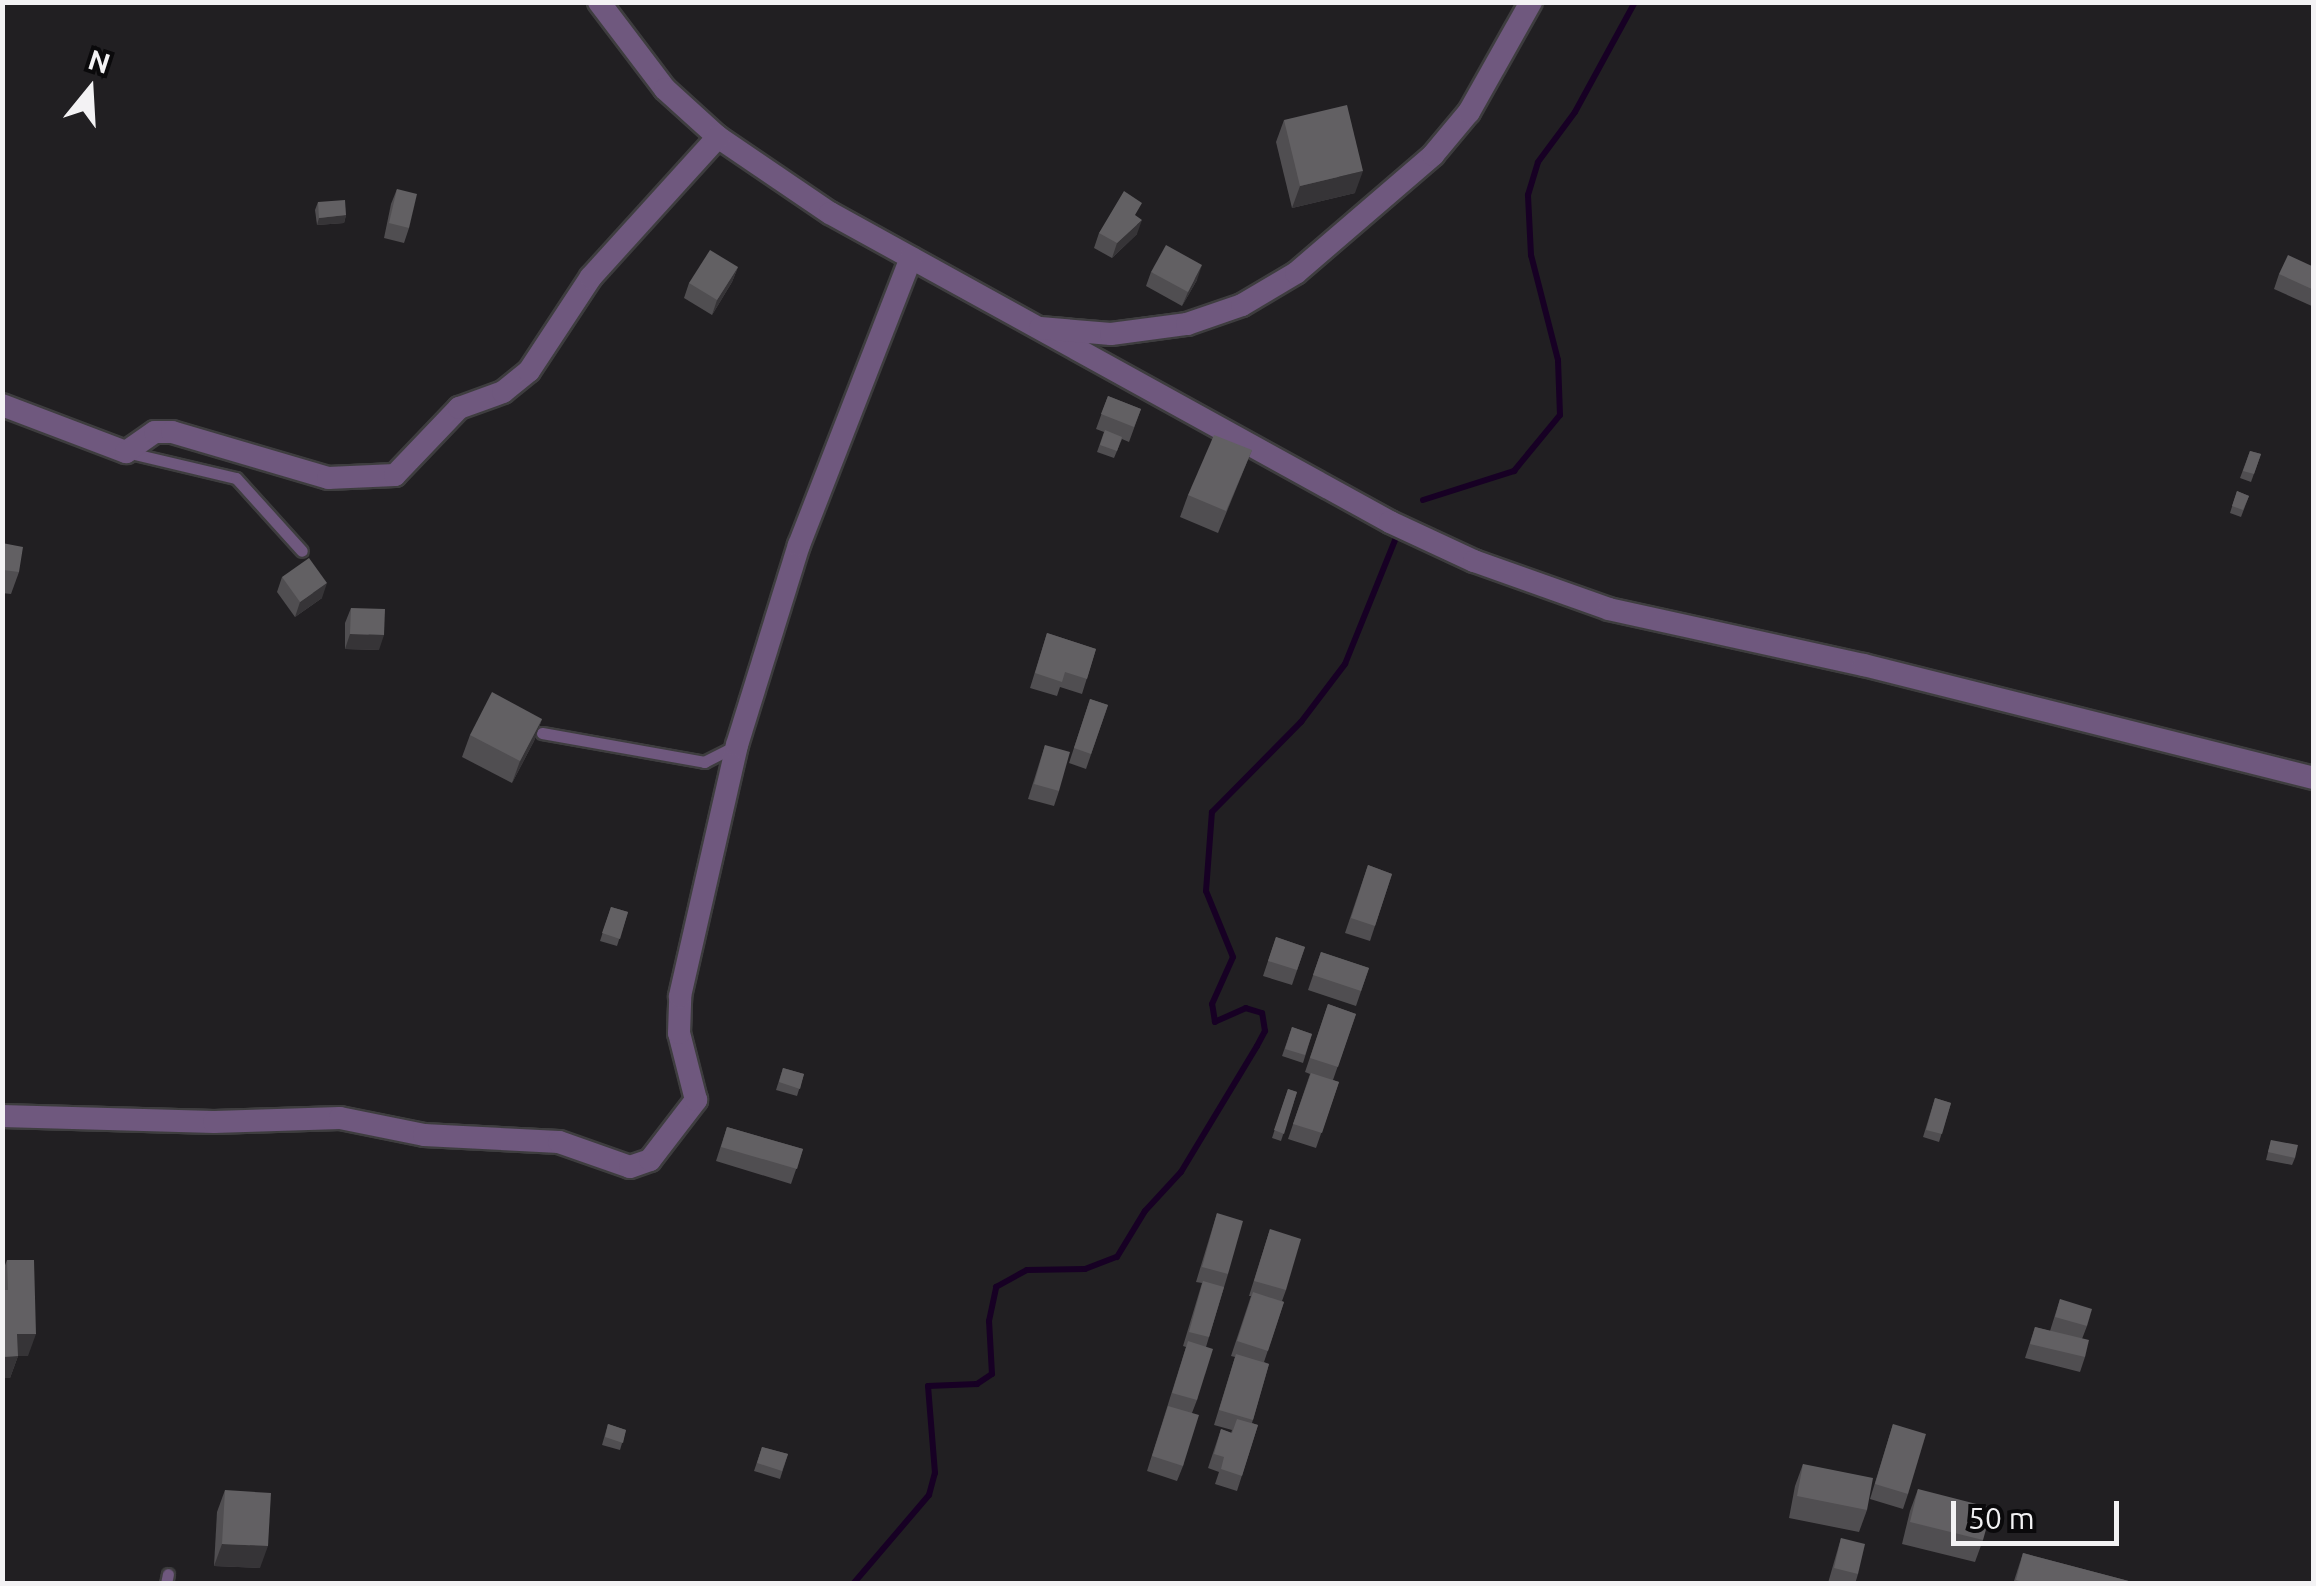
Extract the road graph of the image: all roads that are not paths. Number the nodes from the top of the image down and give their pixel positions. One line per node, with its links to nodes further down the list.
1 (599, 2): 3 (street)
2 (1531, 2): 5 (street)
3 (718, 137): 4 (street); 7 (street)
4 (911, 258): 5 (street); 10 (street)
5 (1032, 327): 11 (street)
6 (2, 405): 7 (street)
7 (126, 452): 8 (lane)
8 (302, 551)
9 (542, 733): 10 (lane)
10 (737, 745): 12 (street)
11 (2314, 778)
12 (2, 1116)

